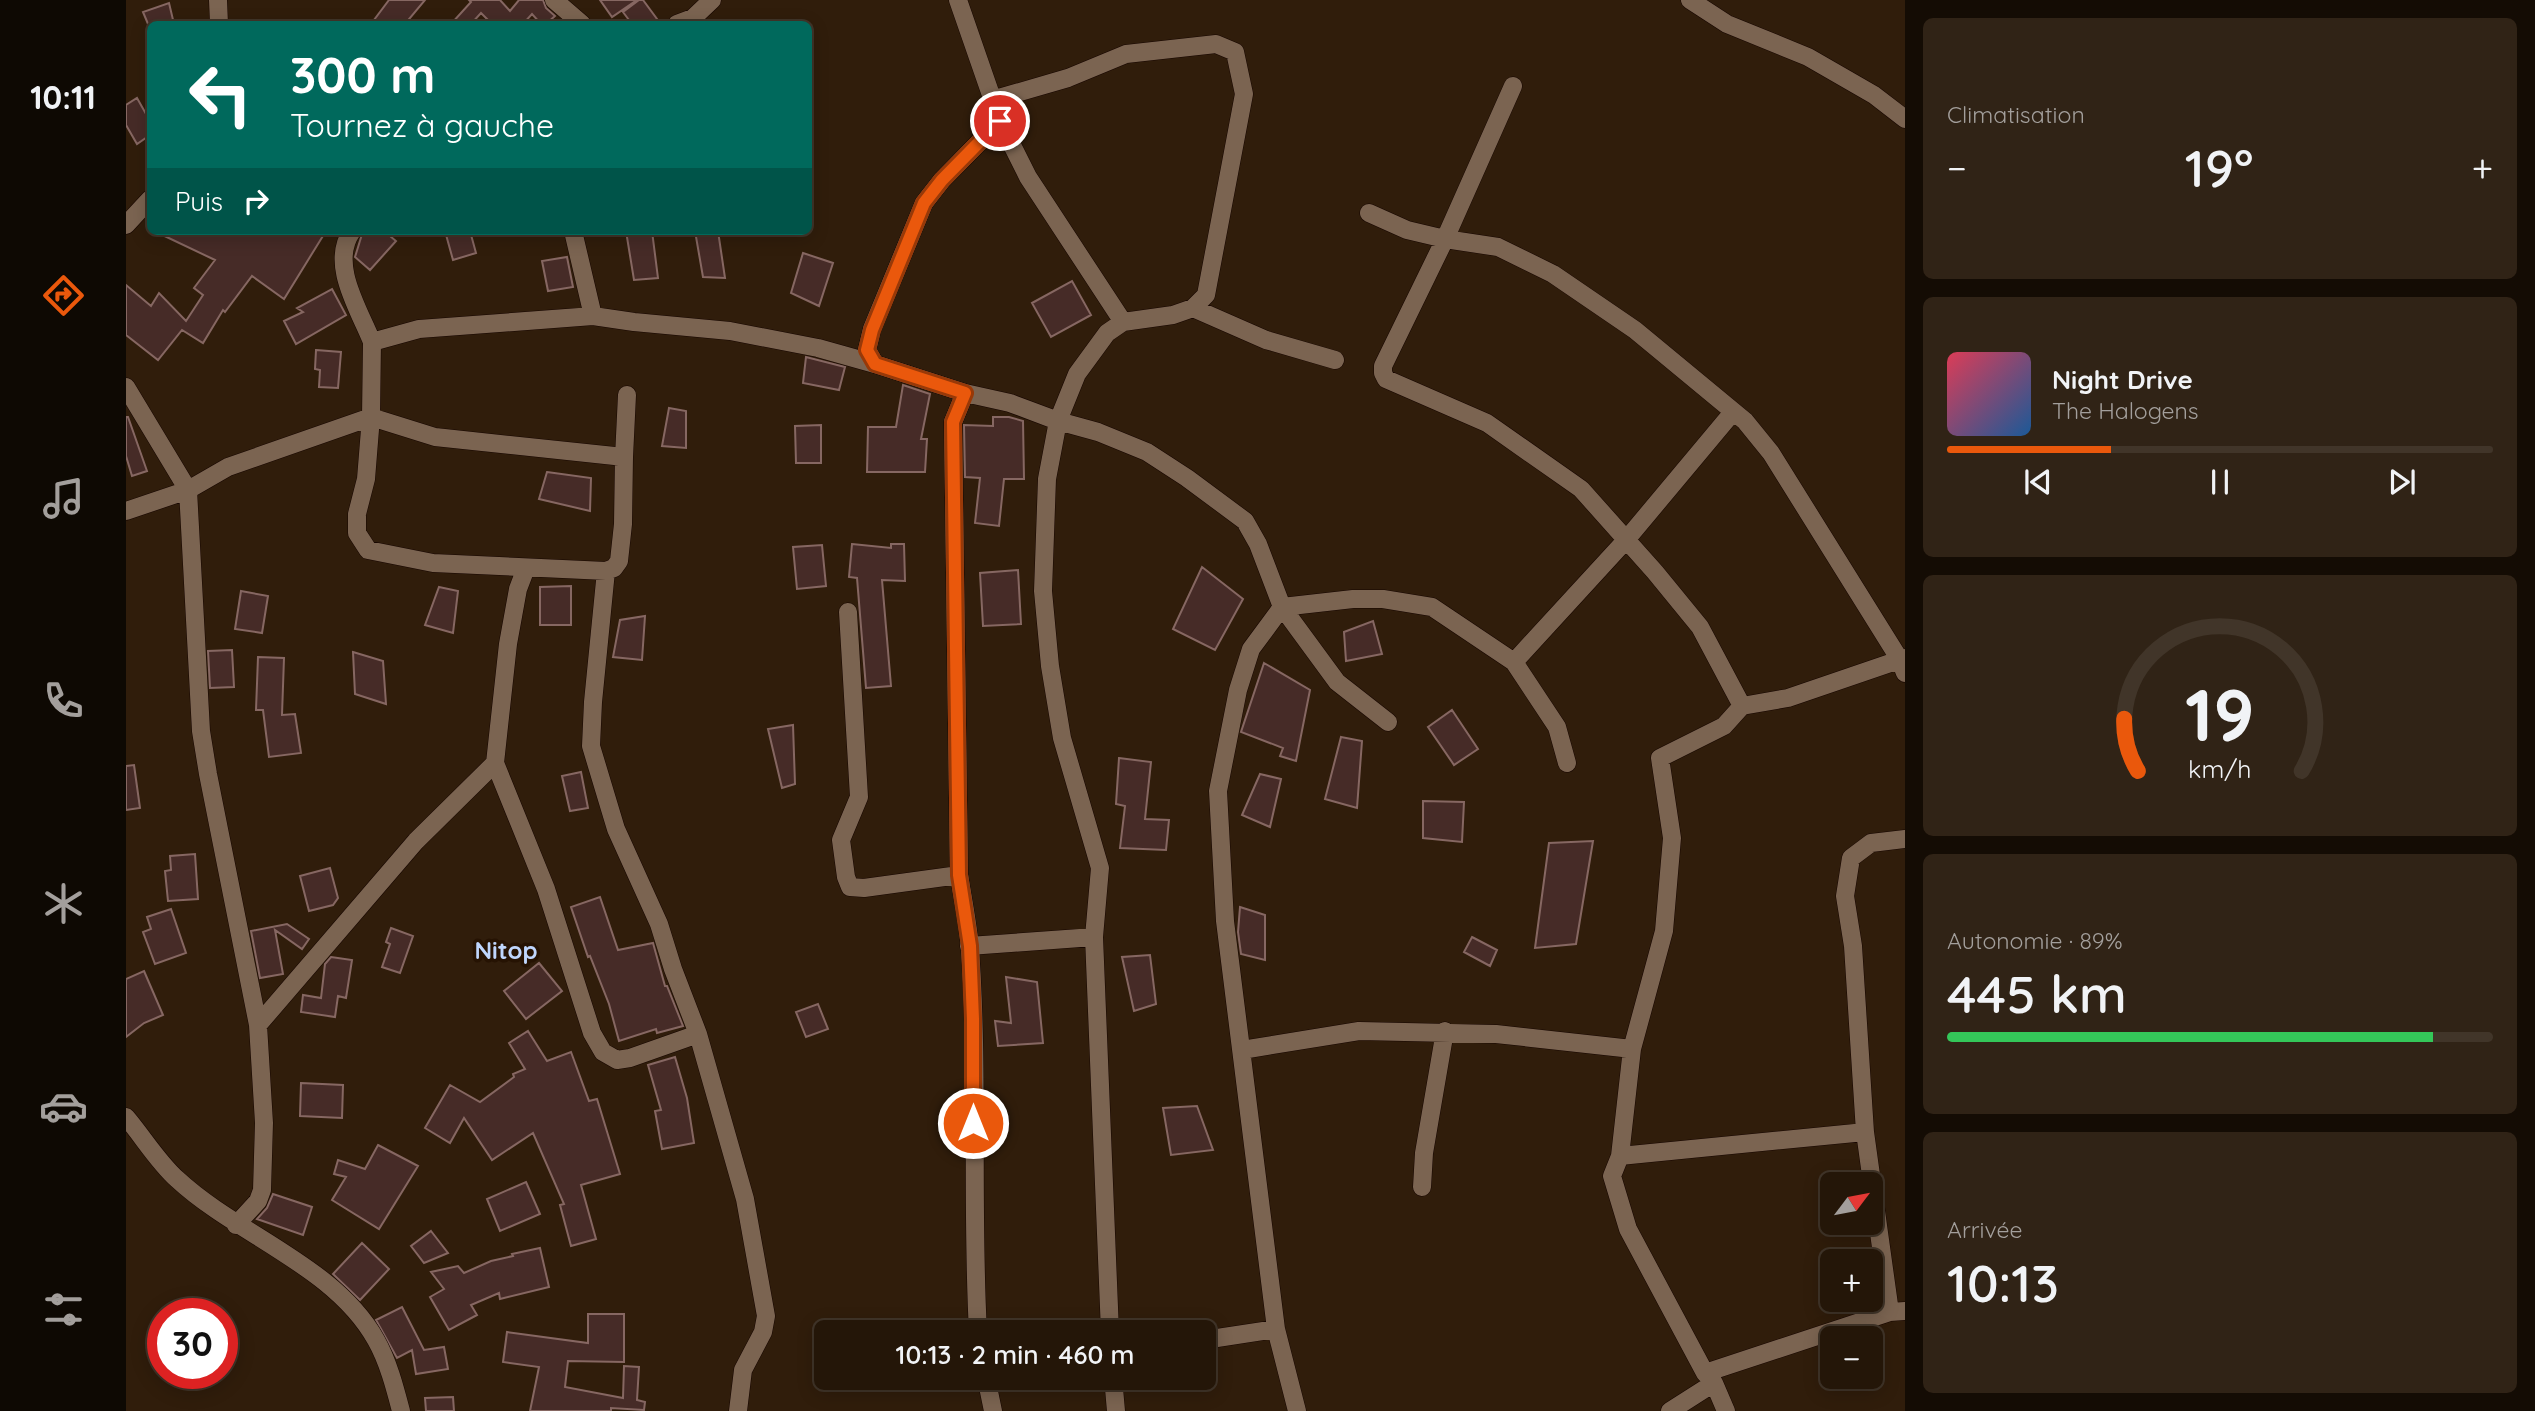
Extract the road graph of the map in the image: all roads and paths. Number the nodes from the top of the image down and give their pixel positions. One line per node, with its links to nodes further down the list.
1 (218, 0): 6 (street)
2 (554, 0): 7 (street)
3 (712, 0): 8 (street)
4 (958, 0): 10 (street)
5 (1690, 0): 11 (street)
6 (219, 21)
7 (578, 21)
8 (685, 21)
9 (1513, 86): 18 (street)
10 (992, 100): 12 (street); 19 (street)
11 (1905, 119)
12 (1000, 121): 21 (street); 24 (street)
13 (147, 202): 15 (street)
14 (1368, 213): 18 (street)
15 (126, 225)
16 (350, 235): 22 (street)
17 (574, 235): 20 (street)
18 (1445, 239): 28 (street); 34 (street)
19 (1193, 308): 21 (street); 23 (street)
20 (593, 316): 22 (street); 24 (street)
21 (1123, 322): 30 (street)
22 (372, 342): 29 (street)
23 (1335, 360)
24 (875, 364): 26 (street)
25 (126, 387): 32 (street)
26 (965, 393): 30 (street); 46 (street)
27 (627, 395): 31 (street)
28 (1732, 412): 34 (street); 40 (street)
29 (371, 417): 31 (street); 32 (street); 35 (street)
30 (1058, 421): 37 (street); 47 (street)
31 (624, 457): 36 (street)
32 (188, 490): 33 (street); 49 (street)
33 (126, 510)
34 (1626, 540): 39 (street); 41 (street)
35 (526, 568): 36 (street); 43 (street)
36 (606, 570): 51 (street)
37 (1282, 607): 39 (street); 42 (street); 52 (street)
38 (848, 612): 46 (street)
39 (1514, 662): 44 (street)
40 (1903, 664): 41 (street)
41 (1742, 706): 53 (street)
42 (1388, 722)
43 (495, 763): 49 (street); 51 (street)
44 (1567, 763)
45 (1905, 839): 55 (street)
46 (959, 875): 48 (street)
47 (1094, 937): 48 (street); 61 (street)
48 (970, 946): 60 (street)
49 (258, 1026): 58 (street)
50 (1445, 1031): 52 (street); 53 (street); 57 (street)
51 (698, 1034): 68 (street)
52 (1242, 1049): 62 (street)
53 (1632, 1049): 56 (street)
54 (126, 1117): 58 (street)
55 (1865, 1132): 56 (street); 59 (street)
56 (1620, 1156): 64 (street)
57 (1422, 1187)
58 (236, 1225): 67 (street)
59 (1898, 1312): 64 (street)
60 (977, 1320)
61 (1110, 1320)
62 (1276, 1329): 63 (street); 71 (street)
63 (1216, 1337)
64 (1709, 1378): 72 (street); 73 (street)
65 (989, 1390): 69 (street)
66 (1114, 1390): 70 (street)
67 (401, 1411)
68 (738, 1411)
69 (993, 1411)
70 (1116, 1411)
71 (1297, 1411)
72 (1670, 1411)
73 (1726, 1411)

